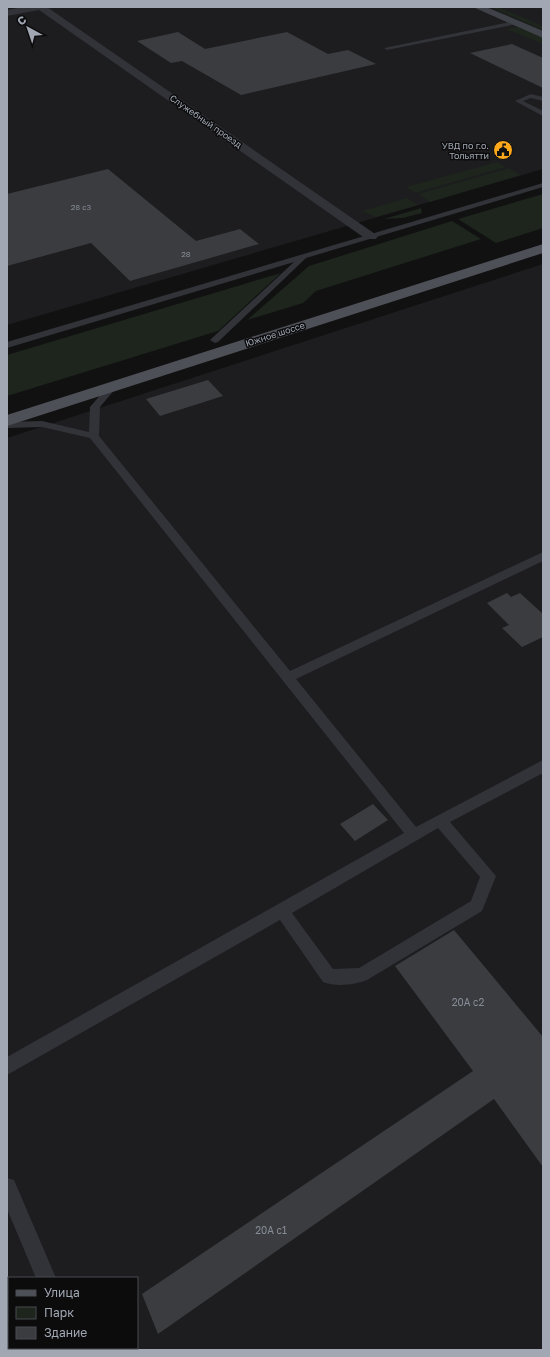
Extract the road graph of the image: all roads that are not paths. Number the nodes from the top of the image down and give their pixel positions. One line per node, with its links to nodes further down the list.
1 (40, 7): 4 (street); 13 (street, Служебный проезд)
2 (478, 7): 5 (main road)
3 (500, 7): 6 (main road)
4 (7, 13)
5 (515, 23): 7 (main road); 8 (lane)
6 (543, 25)
7 (543, 35)
8 (387, 48)
9 (543, 100): 10 (lane)
10 (543, 114)
11 (543, 185): 13 (lane)
12 (543, 235): 16 (main road, Южное шоссе)
13 (371, 236): 15 (lane)
14 (543, 248): 18 (main road, Южное шоссе)
15 (305, 256): 16 (lane); 17 (lane)
16 (215, 340): 19 (main road, Южное шоссе)
17 (7, 345)
18 (111, 388): 20 (main road, Южное шоссе); 22 (lane)
19 (29, 398)
20 (7, 421)
21 (7, 425): 22 (lane)
22 (94, 436): 24 (lane)
23 (543, 556): 24 (lane)
24 (288, 677): 27 (lane)
25 (543, 766): 26 (lane)
26 (440, 820): 27 (lane); 28 (lane)
27 (414, 835): 28 (lane)
28 (282, 911): 29 (lane)
29 (7, 1066)
30 (7, 1187): 31 (lane)
31 (46, 1277)

